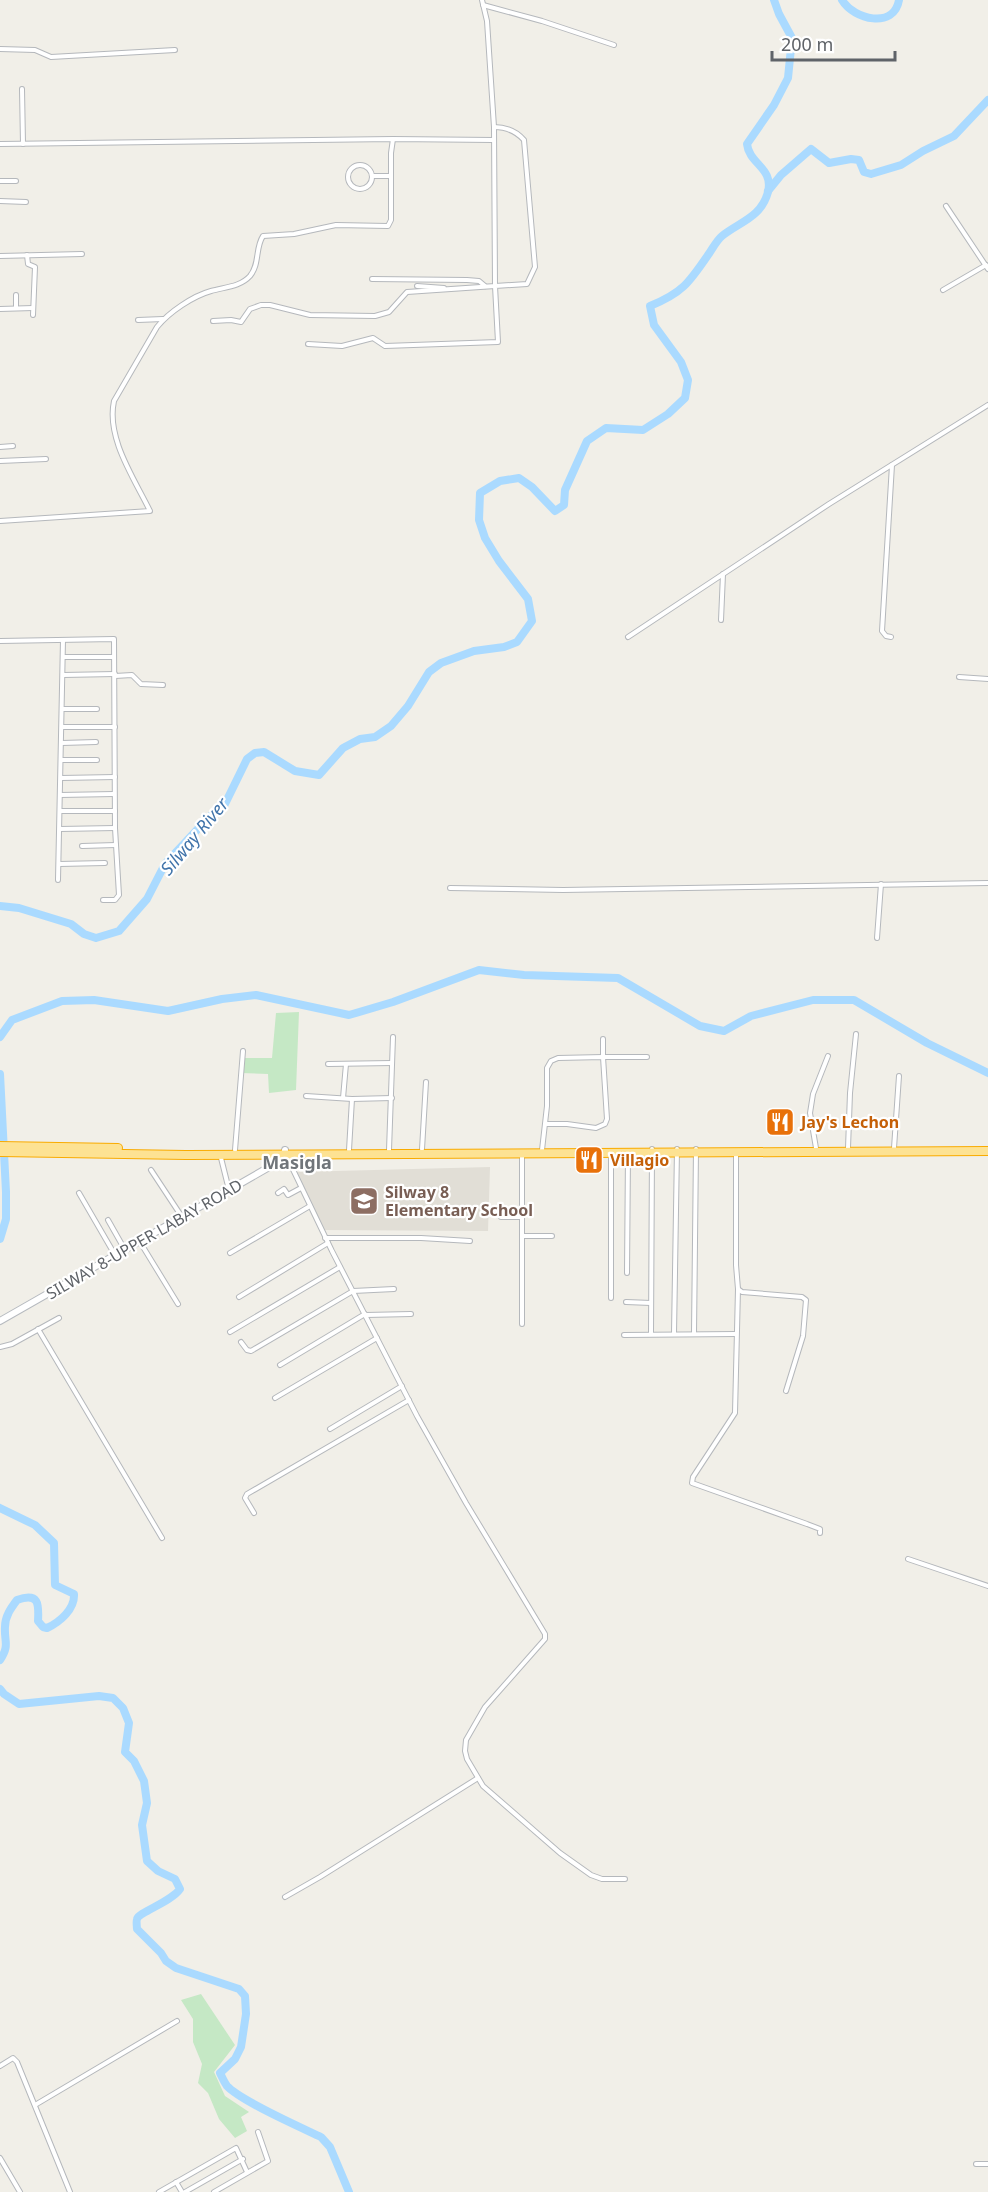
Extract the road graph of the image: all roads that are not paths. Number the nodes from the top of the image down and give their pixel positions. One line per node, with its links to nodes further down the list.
1 (482, 2): 2 (street); 6 (street)
2 (614, 45)
3 (0, 49): 4 (street)
4 (175, 50)
5 (22, 89): 10 (street)
6 (494, 127): 8 (street); 26 (street)
7 (393, 139): 8 (street); 10 (street); 12 (street)
8 (494, 140): 26 (street)
9 (0, 144): 10 (street)
10 (23, 144)
11 (372, 176): 11 (street); 12 (street)
12 (391, 176): 35 (street)
13 (0, 181): 14 (street)
14 (16, 181)
15 (0, 201): 16 (street)
16 (26, 202)
17 (946, 206): 21 (street)
18 (82, 254): 19 (street)
19 (27, 255): 20 (street); 32 (street)
20 (0, 256)
21 (987, 267): 29 (street)
22 (372, 279): 23 (street)
23 (451, 281): 25 (street); 27 (street)
24 (417, 286): 28 (street)
25 (486, 286): 26 (street); 27 (street)
26 (495, 286): 38 (street)
27 (463, 288): 28 (street)
28 (448, 289): 37 (street)
29 (943, 290)
30 (16, 295): 31 (street)
31 (16, 308): 32 (street); 33 (street)
32 (33, 308): 34 (street)
33 (0, 309)
34 (33, 315)
35 (163, 319): 36 (street); 45 (street)
36 (138, 320)
37 (213, 321)
38 (308, 344)
39 (988, 405): 44 (street)
40 (13, 446): 41 (street)
41 (0, 447)
42 (46, 459): 43 (street)
43 (0, 461)
44 (891, 465): 46 (street); 49 (street)
45 (0, 521)
46 (723, 574): 47 (street); 48 (street)
47 (721, 620)
48 (628, 637)
49 (891, 638)
50 (63, 640): 51 (street); 52 (street); 53 (street)
51 (0, 641)
52 (63, 657): 53 (street); 54 (street)
53 (114, 657): 55 (street)
54 (63, 675): 55 (street); 59 (street)
55 (115, 675): 58 (street); 62 (street)
56 (959, 676): 57 (street)
57 (988, 679)
58 (163, 685)
59 (62, 709): 60 (street); 61 (street)
60 (98, 709)
61 (62, 727): 62 (street); 64 (street)
62 (115, 727): 67 (street)
63 (96, 742): 64 (street)
64 (62, 743): 65 (street)
65 (61, 760): 66 (street); 68 (street)
66 (97, 760)
67 (115, 777): 68 (street); 69 (street)
68 (61, 778): 70 (street)
69 (114, 794): 70 (street); 72 (street)
70 (60, 795): 71 (street)
71 (60, 811): 72 (street); 74 (street)
72 (115, 811): 73 (street)
73 (115, 828): 74 (street); 75 (street)
74 (60, 830): 78 (street)
75 (116, 845): 76 (street); 83 (street)
76 (82, 846)
77 (105, 863): 78 (street)
78 (59, 864): 79 (street)
79 (58, 880)
80 (988, 882): 81 (street)
81 (881, 884): 82 (street); 84 (street)
82 (450, 888)
83 (103, 900)
84 (877, 938)
85 (856, 1034): 104 (street)
86 (393, 1037): 92 (street)
87 (603, 1039): 90 (street)
88 (243, 1051): 109 (street)
89 (828, 1056): 103 (street)
90 (603, 1057): 91 (street); 101 (street); 101 (street)
91 (646, 1057)
92 (392, 1063): 94 (street); 99 (street)
93 (328, 1064): 94 (street)
94 (346, 1064): 98 (street)
95 (899, 1076): 105 (street)
96 (426, 1082): 106 (street)
97 (306, 1096): 98 (street)
98 (343, 1098): 100 (street)
99 (392, 1098): 100 (street); 111 (street)
100 (352, 1099): 110 (street)
101 (546, 1124): 112 (street)
102 (0, 1146): 108 (highway)
103 (816, 1148): 104 (highway); 116 (highway)
104 (848, 1148): 105 (highway)
105 (894, 1148): 107 (highway)
106 (422, 1149): 111 (highway); 112 (highway)
107 (988, 1149): 116 (highway)
108 (20, 1150): 109 (highway); 118 (highway); 122 (highway)
109 (235, 1150): 119 (highway)
110 (349, 1150): 111 (highway); 119 (highway)
111 (389, 1150)
112 (542, 1150): 117 (highway)
113 (651, 1150): 114 (highway); 117 (highway); 149 (street)
114 (676, 1150): 115 (highway); 159 (street)
115 (696, 1150): 116 (highway); 160 (street)
116 (736, 1150): 144 (street)
117 (628, 1151): 121 (highway); 142 (street)
118 (0, 1152)
119 (285, 1152): 120 (highway); 122 (highway); 124 (street); 125 (main road, SILWAY 8-UPPER LABAY ROAD)
120 (522, 1153): 121 (highway); 131 (street)
121 (611, 1153): 147 (street)
122 (220, 1154): 125 (street)
123 (151, 1170): 129 (street)
124 (301, 1188): 127 (street); 128 (street)
125 (229, 1190): 129 (main road, SILWAY 8-UPPER LABAY ROAD)
126 (80, 1192): 140 (street)
127 (278, 1193)
128 (310, 1206): 135 (street); 139 (street)
129 (182, 1217): 137 (main road, SILWAY 8-UPPER LABAY ROAD)
130 (501, 1217): 131 (street)
131 (522, 1217): 133 (street)
132 (108, 1220): 138 (street)
133 (522, 1236): 134 (street); 155 (street)
134 (552, 1236)
135 (327, 1240): 136 (street); 141 (street); 146 (street)
136 (470, 1241)
137 (141, 1242): 138 (main road, SILWAY 8-UPPER LABAY ROAD); 150 (street)
138 (125, 1250): 140 (main road, SILWAY 8-UPPER LABAY ROAD)
139 (230, 1252)
140 (115, 1256): 154 (main road, SILWAY 8-UPPER LABAY ROAD)
141 (340, 1267): 145 (street); 157 (street)
142 (627, 1274)
143 (394, 1289): 145 (street)
144 (738, 1289): 161 (street); 168 (street)
145 (353, 1291): 152 (street); 164 (street)
146 (239, 1297)
147 (611, 1298)
148 (626, 1302): 149 (street)
149 (651, 1303): 158 (street)
150 (178, 1304)
151 (411, 1314): 152 (street)
152 (366, 1315): 163 (street); 166 (street)
153 (59, 1318): 156 (street)
154 (0, 1321)
155 (522, 1324)
156 (39, 1329): 165 (street); 174 (street)
157 (230, 1332)
158 (651, 1334): 159 (street); 162 (street)
159 (674, 1334): 160 (street)
160 (694, 1334): 161 (street)
161 (736, 1334): 173 (street)
162 (624, 1335)
163 (377, 1338): 167 (street); 169 (street)
164 (241, 1342)
165 (0, 1347)
166 (280, 1365)
167 (402, 1386): 170 (street); 171 (street)
168 (786, 1391)
169 (275, 1398)
170 (409, 1400): 172 (street); 177 (street)
171 (330, 1429)
172 (254, 1513)
173 (820, 1533)
174 (162, 1538)
175 (908, 1559): 176 (street)
176 (988, 1586)
177 (478, 1778): 178 (street); 179 (street)
178 (625, 1879)
179 (285, 1897)
180 (177, 2021): 182 (street)
181 (0, 2066): 182 (street)
182 (35, 2105): 191 (street)
183 (258, 2132): 188 (street)
184 (0, 2158): 190 (street)
185 (243, 2159): 188 (street); 189 (street); 193 (street)
186 (976, 2164): 187 (street)
187 (988, 2164)
188 (247, 2172): 194 (street)
189 (176, 2182): 192 (street); 193 (street)
190 (20, 2192)
191 (70, 2192)
192 (159, 2192)
193 (184, 2192)
194 (214, 2192)

